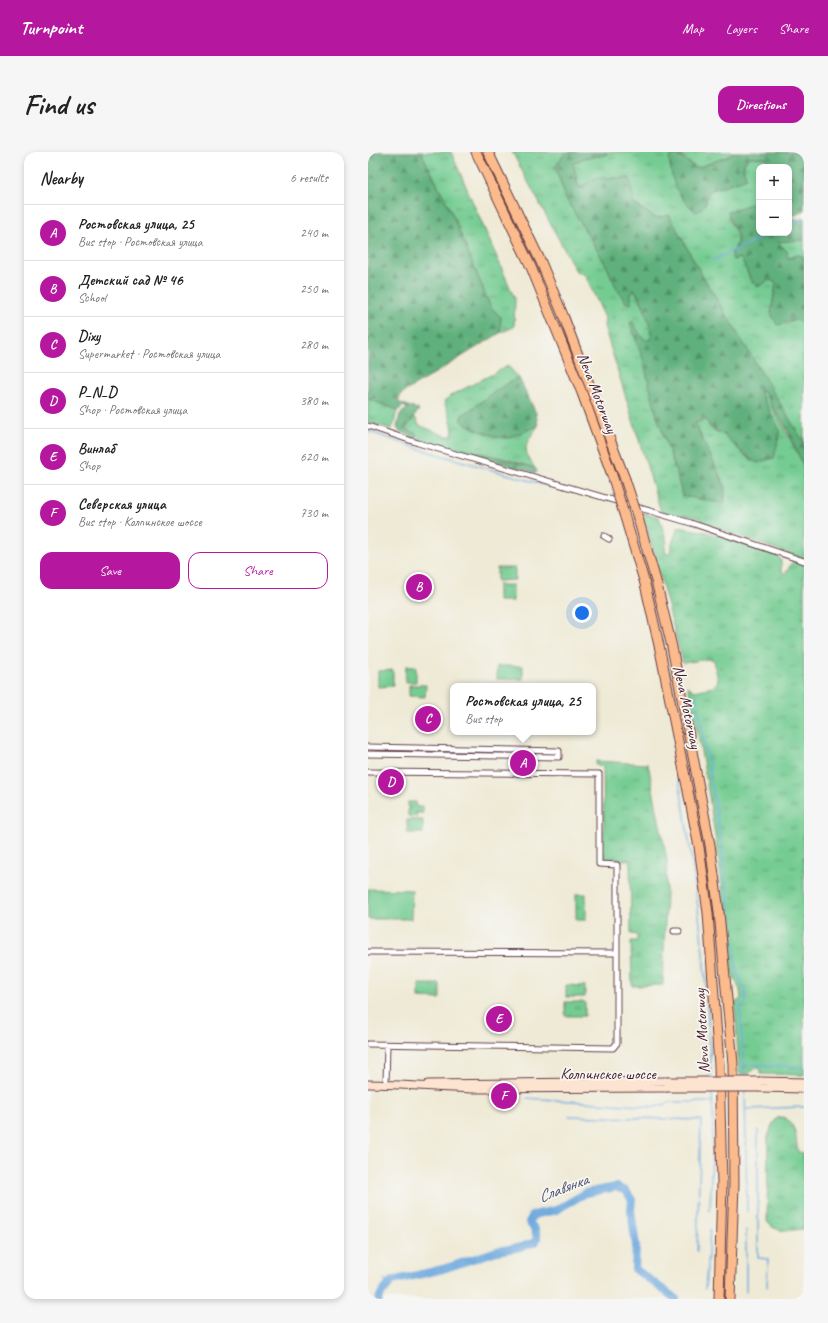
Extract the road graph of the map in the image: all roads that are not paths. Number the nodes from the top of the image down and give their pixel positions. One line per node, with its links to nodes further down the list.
1 (476, 152): 17 (highway, Neva Motorway, bridge)
2 (488, 152): 18 (highway, Neva Motorway, bridge)
3 (368, 426): 4 (street)
4 (804, 561)
5 (368, 747): 6 (street)
6 (368, 754)
7 (368, 772): 9 (street)
8 (368, 952): 9 (street)
9 (616, 953): 11 (street)
10 (368, 1044): 11 (street)
11 (387, 1044): 14 (street)
12 (804, 1082): 15 (main road, Колпинское шоссе)
13 (368, 1084): 14 (main road, Колпинское шоссе)
14 (386, 1084): 15 (main road, Колпинское шоссе, bridge)
15 (760, 1085): 16 (main road, Колпинское шоссе)
16 (804, 1089)
17 (719, 1299)
18 (730, 1299)

